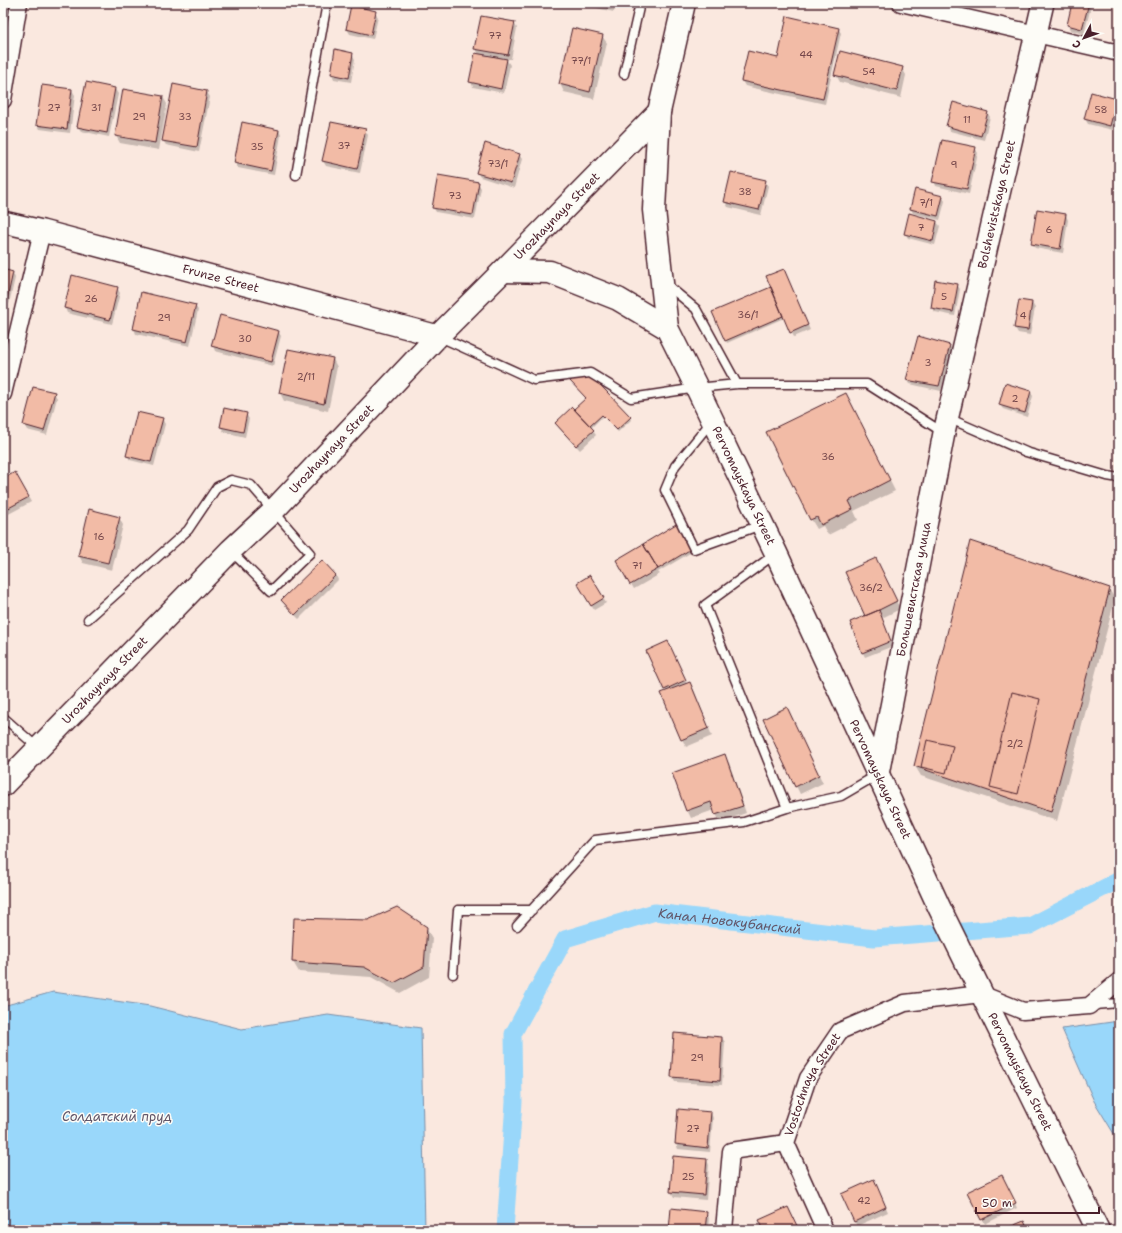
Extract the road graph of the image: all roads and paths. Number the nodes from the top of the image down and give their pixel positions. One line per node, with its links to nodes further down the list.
1 (19, 3): 10 (street)
2 (327, 3): 12 (lane)
3 (640, 3): 9 (lane)
4 (684, 3): 11 (main road, Pervomayskaya Street)
5 (901, 3): 7 (street)
6 (1042, 3): 7 (street, Bolshevistskaya Street)
7 (1036, 34): 8 (street); 23 (street, Bolshevistskaya Street)
8 (1119, 53)
9 (624, 74)
10 (3, 100)
11 (659, 112): 15 (main road, Urozhaynaya Street); 16 (main road, Pervomayskaya Street)
12 (296, 175)
13 (3, 222): 14 (street, Frunze Street)
14 (42, 231): 18 (street, Frunze Street); 21 (street)
15 (503, 271): 17 (main road); 18 (main road, Urozhaynaya Street)
16 (662, 281): 17 (main road, Pervomayskaya Street); 19 (lane)
17 (667, 328): 20 (main road, Pervomayskaya Street)
18 (438, 336): 20 (lane); 25 (main road, Urozhaynaya Street)
19 (737, 384): 20 (lane); 23 (lane)
20 (697, 388): 22 (main road, Pervomayskaya Street)
21 (3, 394)
22 (713, 420): 26 (main road, Pervomayskaya Street); 26 (lane)
23 (946, 425): 24 (lane); 32 (street, Большевистская улица)
24 (1119, 478)
25 (273, 511): 27 (main road, Urozhaynaya Street); 27 (lane); 29 (lane)
26 (762, 524): 28 (main road, Pervomayskaya Street)
27 (230, 550): 31 (main road, Urozhaynaya Street)
28 (776, 553): 32 (main road, Pervomayskaya Street); 34 (lane)
29 (88, 619)
30 (3, 717): 31 (lane)
31 (38, 749): 33 (main road, Urozhaynaya Street)
32 (878, 774): 34 (lane); 39 (main road, Pervomayskaya Street)
33 (3, 785)
34 (787, 808): 35 (lane)
35 (532, 910): 36 (lane); 37 (lane)
36 (517, 926)
37 (453, 974)
38 (1119, 981): 41 (street)
39 (981, 994): 41 (street); 42 (street, Vostochnaya Street); 45 (main road, Pervomayskaya Street)
40 (1119, 1003): 41 (lane)
41 (1089, 1006)
42 (786, 1143): 43 (street); 44 (street, Vostochnaya Street)
43 (724, 1230)
44 (825, 1230)
45 (1098, 1230)

